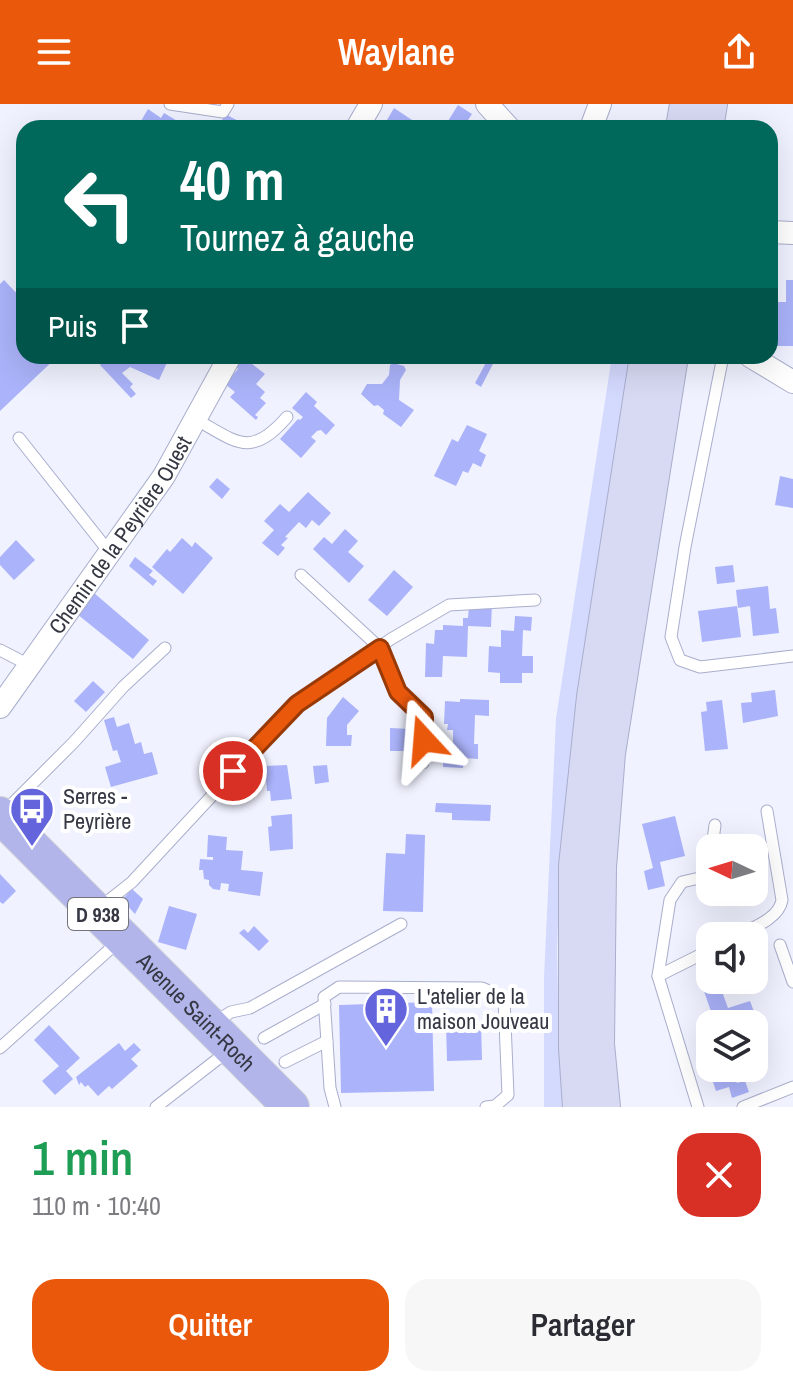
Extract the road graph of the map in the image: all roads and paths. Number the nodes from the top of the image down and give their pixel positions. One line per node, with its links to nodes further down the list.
1 (170, 104): 2 (lane)
2 (228, 104)
3 (487, 104): 4 (street)
4 (502, 120)
5 (226, 364): 12 (street, Chemin de la Peyrière Ouest)
6 (645, 364): 48 (main road)
7 (671, 364): 49 (main road)
8 (721, 364): 20 (lane)
9 (763, 364): 10 (street)
10 (793, 382)
11 (287, 417): 12 (lane)
12 (197, 420): 14 (street, Chemin de la Peyrière Ouest)
13 (19, 438): 14 (lane)
14 (110, 553): 21 (street, Chemin de la Peyrière Ouest)
15 (301, 575): 18 (lane)
16 (535, 600): 18 (lane)
17 (165, 648): 25 (lane)
18 (380, 648): 23 (lane); 29 (lane)
19 (0, 650): 21 (lane)
20 (793, 656)
21 (29, 665): 22 (street, Chemin de la Peyrière Ouest)
22 (0, 707)
23 (423, 763)
24 (767, 811): 30 (lane)
25 (0, 816): 29 (main road, Avenue Saint-Roch / D 938)
26 (715, 825): 27 (lane)
27 (714, 834)
28 (696, 879): 35 (lane)
29 (95, 911): 32 (main road, Avenue Saint-Roch / D 938)
30 (761, 922)
31 (401, 924): 38 (lane)
32 (122, 937): 38 (main road, Avenue Saint-Roch / D 938); 40 (lane)
33 (780, 945): 36 (lane)
34 (696, 957): 35 (lane)
35 (658, 976): 50 (lane)
36 (793, 982)
37 (325, 1004): 38 (lane); 39 (lane); 43 (lane)
38 (235, 1037): 44 (main road, Avenue Saint-Roch / D 938); 45 (lane)
39 (327, 1041): 41 (lane); 46 (lane)
40 (0, 1048)
41 (285, 1062)
42 (793, 1087): 51 (lane)
43 (504, 1103): 47 (lane)
44 (287, 1106)
45 (156, 1107)
46 (335, 1107)
47 (486, 1107)
48 (579, 1107)
49 (604, 1107)
50 (698, 1107)
51 (743, 1107)

